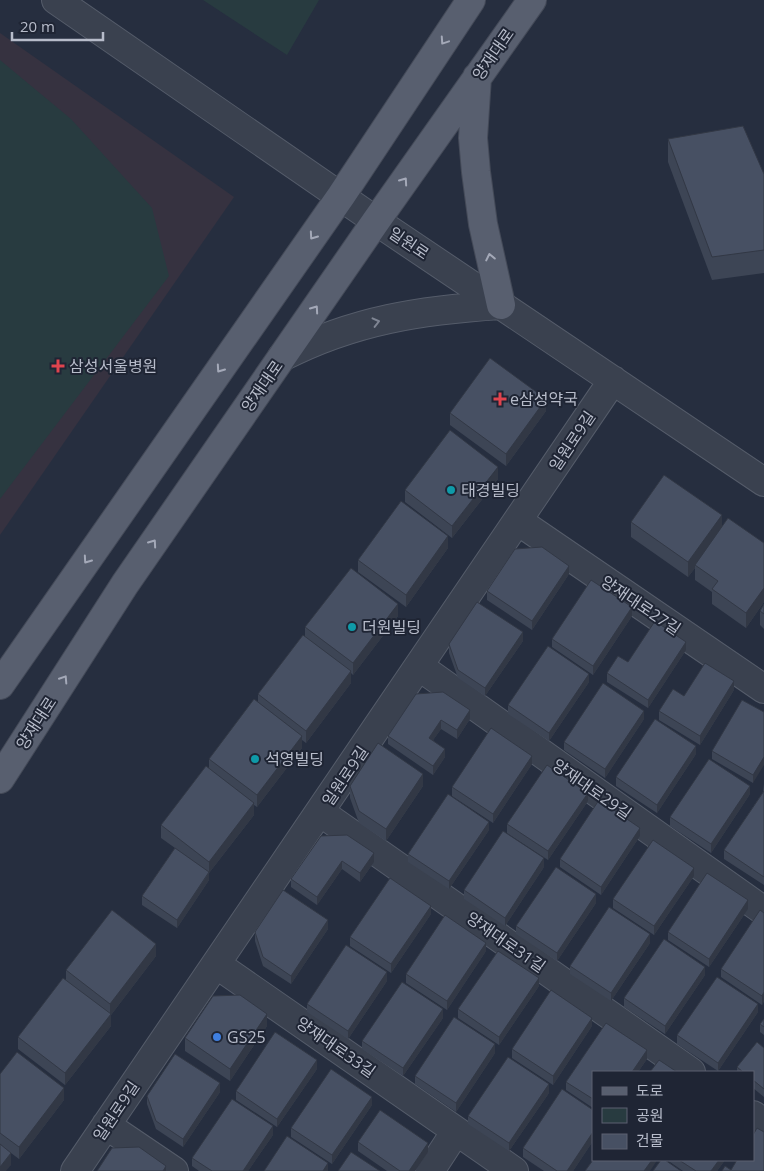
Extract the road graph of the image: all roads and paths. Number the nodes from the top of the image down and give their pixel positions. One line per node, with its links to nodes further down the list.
1 (56, 0): 5 (street, 일원로)
2 (471, 0): 5 (main road, one-way to 5)
3 (532, 0): 4 (main road, 양재대로)
4 (477, 77): 6 (main road, 양재대로, one-way to 4); 7 (main road, one-way to 4)
5 (340, 196): 6 (street, 일원로); 13 (main road, one-way to 13)
6 (376, 221): 7 (street, 일원로); 8 (main road, 양재대로, one-way to 6)
7 (501, 305): 8 (street, one-way to 7); 9 (street, 일원로)
8 (282, 357): 15 (main road, 양재대로, one-way to 8)
9 (613, 380): 10 (street, 일원로); 11 (street, 일원로9길)
10 (764, 482)
11 (518, 521): 12 (street, 일원로9길); 14 (street, 양재대로27길)
12 (420, 667): 16 (street, 일원로9길); 17 (street, 양재대로29길)
13 (0, 685)
14 (764, 689)
15 (0, 779)
16 (320, 812): 18 (street, 일원로9길); 19 (street, 양재대로31길)
17 (764, 911)
18 (216, 964): 20 (street, 일원로9길); 21 (street, 양재대로33길)
19 (690, 1071)
20 (106, 1125): 22 (street, 일원로9길); 23 (street)
21 (456, 1130): 24 (street); 25 (street, 양재대로33길)
22 (75, 1171)
23 (174, 1171)
24 (430, 1171)
25 (514, 1171)

